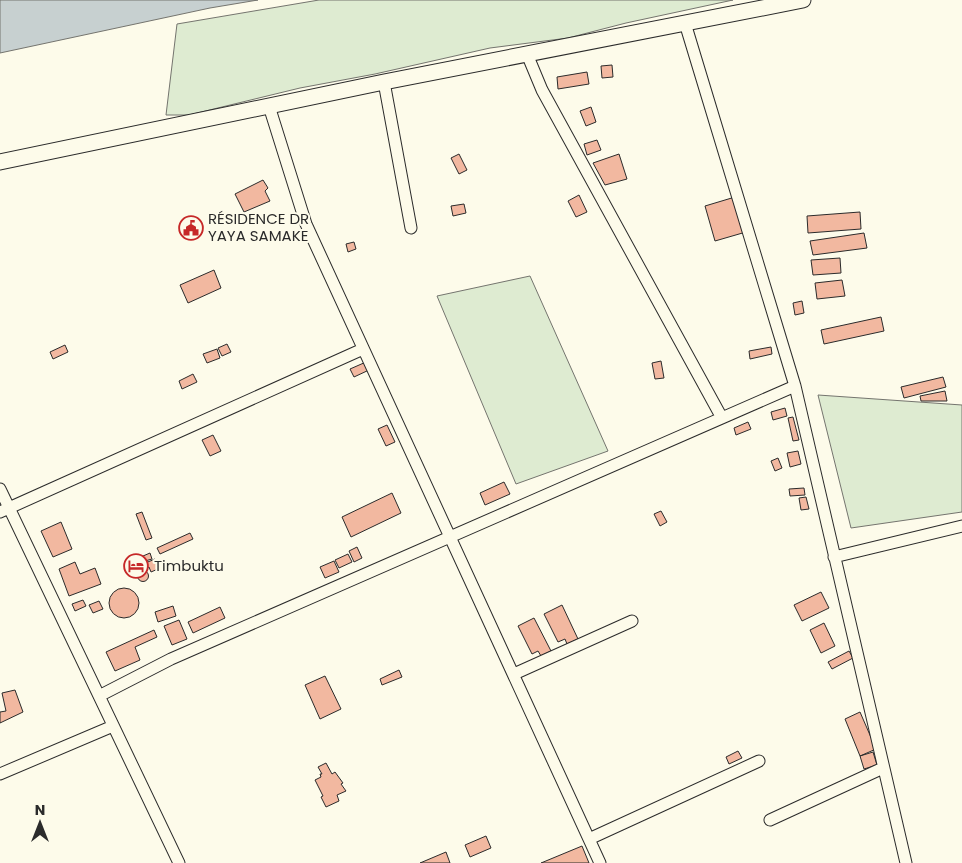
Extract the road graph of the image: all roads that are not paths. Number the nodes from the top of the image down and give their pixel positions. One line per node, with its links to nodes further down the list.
1 (804, 0): 2 (main road)
2 (685, 23): 3 (main road); 9 (street)
3 (527, 54): 4 (main road); 10 (street)
4 (384, 82): 5 (main road); 7 (street)
5 (269, 106): 6 (main road); 8 (street)
6 (0, 162)
7 (412, 228)
8 (363, 349): 12 (street); 14 (street)
9 (795, 386): 10 (street); 15 (street)
10 (722, 418): 14 (street)
11 (0, 489): 12 (street)
12 (4, 510): 18 (street)
13 (962, 526): 15 (street)
14 (450, 537): 17 (street); 18 (street)
15 (834, 557): 21 (street)
16 (632, 621): 17 (street)
17 (514, 674): 24 (street)
18 (99, 696): 19 (street)
19 (113, 726): 22 (street); 25 (street)
20 (759, 761): 24 (street)
21 (884, 768): 23 (street); 27 (street)
22 (0, 774)
23 (770, 820)
24 (589, 839): 26 (street)
25 (179, 863)
26 (600, 863)
27 (906, 863)

